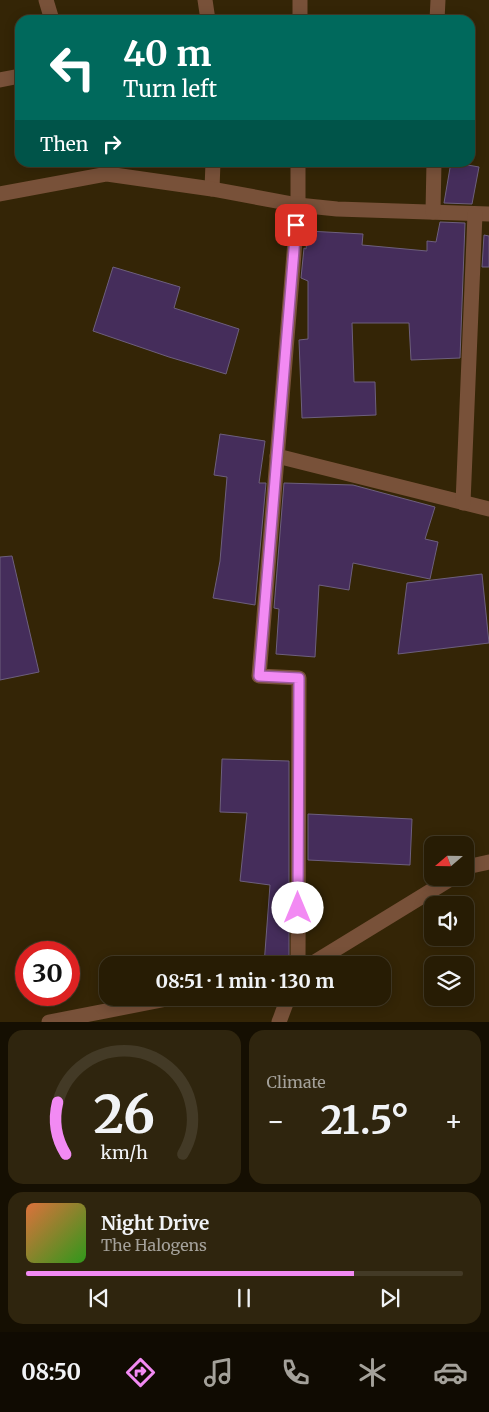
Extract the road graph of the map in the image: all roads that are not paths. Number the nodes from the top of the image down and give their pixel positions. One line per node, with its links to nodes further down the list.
1 (46, 0): 5 (street)
2 (204, 0): 6 (street)
3 (300, 0): 7 (street)
4 (438, 0): 8 (street)
5 (50, 15)
6 (207, 15)
7 (300, 15)
8 (437, 15)
9 (15, 77): 10 (street)
10 (0, 80)
11 (213, 167): 15 (street)
12 (298, 167): 17 (street)
13 (434, 167): 18 (street)
14 (90, 169): 15 (street); 16 (street)
15 (212, 189): 17 (street)
16 (0, 194)
17 (298, 205): 18 (street); 20 (street)
18 (433, 212): 19 (street)
19 (482, 214): 21 (street)
20 (277, 456): 21 (street); 26 (street)
21 (463, 503): 22 (street)
22 (489, 509)
23 (489, 862): 24 (street)
24 (474, 865)
25 (439, 886): 27 (street)
26 (298, 956)
27 (325, 956)
28 (131, 1006): 30 (street)
29 (285, 1006): 31 (street)
30 (50, 1022)
31 (279, 1022)

